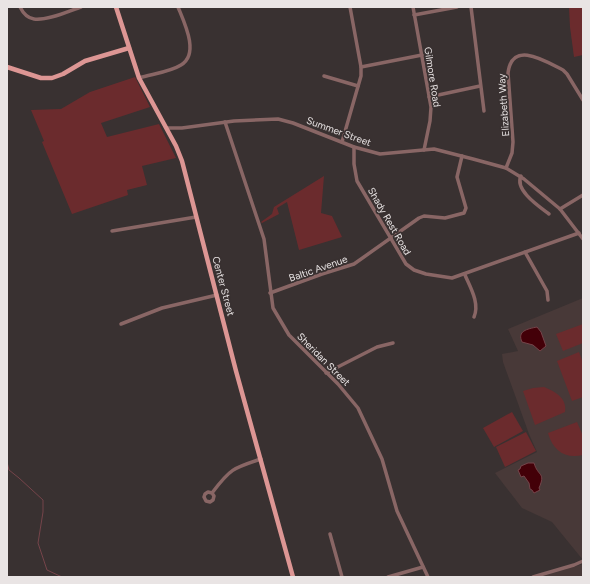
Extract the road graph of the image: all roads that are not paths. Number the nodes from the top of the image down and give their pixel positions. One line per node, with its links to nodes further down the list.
1 (20, 7): 2 (street)
2 (81, 7)
3 (116, 7): 10 (main road, Center Street)
4 (178, 7): 15 (street)
5 (350, 7): 12 (street)
6 (413, 7): 9 (street, Gilmore Road)
7 (457, 7): 9 (street)
8 (471, 7): 17 (street)
9 (414, 15): 11 (street, Gilmore Road)
10 (129, 48): 13 (main road); 15 (main road, Center Street)
11 (422, 55): 12 (street); 18 (street, Gilmore Road)
12 (361, 66): 16 (street)
13 (7, 67)
14 (324, 76): 16 (street)
15 (139, 78): 22 (main road, Center Street)
16 (358, 86): 23 (street)
17 (480, 86): 18 (street); 20 (street)
18 (429, 97): 25 (street, Gilmore Road)
19 (583, 100): 27 (street, Elizabeth Way)
20 (484, 111)
21 (225, 122): 22 (street, Summer Street); 23 (street, Summer Street); 39 (street, Sheridan Street)
22 (167, 128): 32 (main road, Center Street)
23 (342, 142): 24 (street, Summer Street)
24 (354, 147): 25 (street, Summer Street); 35 (street, Shady Rest Road)
25 (424, 150): 26 (street, Summer Street)
26 (462, 156): 27 (street, Summer Street); 35 (street, Baltic Avenue)
27 (506, 168): 28 (street, Summer Street)
28 (520, 176): 30 (street, Summer Street); 31 (street)
29 (583, 195): 30 (street)
30 (560, 209): 34 (street, Summer Street)
31 (549, 214)
32 (196, 218): 33 (street); 40 (main road, Center Street)
33 (112, 231)
34 (579, 233): 36 (street, Summer Street); 37 (street, Shady Rest Road)
35 (390, 237): 38 (street, Shady Rest Road); 39 (street, Baltic Avenue)
36 (583, 239)
37 (525, 252): 38 (street, Shady Rest Road); 41 (street)
38 (465, 275): 42 (street)
39 (270, 293): 45 (street, Sheridan Street)
40 (217, 295): 43 (street); 46 (main road, Center Street)
41 (548, 300)
42 (474, 317)
43 (120, 324)
44 (393, 343): 45 (street)
45 (326, 373): 50 (street, Sheridan Street)
46 (261, 459): 47 (street); 51 (main road, Center Street)
47 (212, 493)
48 (330, 534): 52 (street)
49 (583, 561): 55 (street)
50 (423, 567): 53 (street); 54 (street, Sheridan Street)
51 (293, 577)
52 (342, 577)
53 (388, 577)
54 (428, 577)
55 (533, 577)

